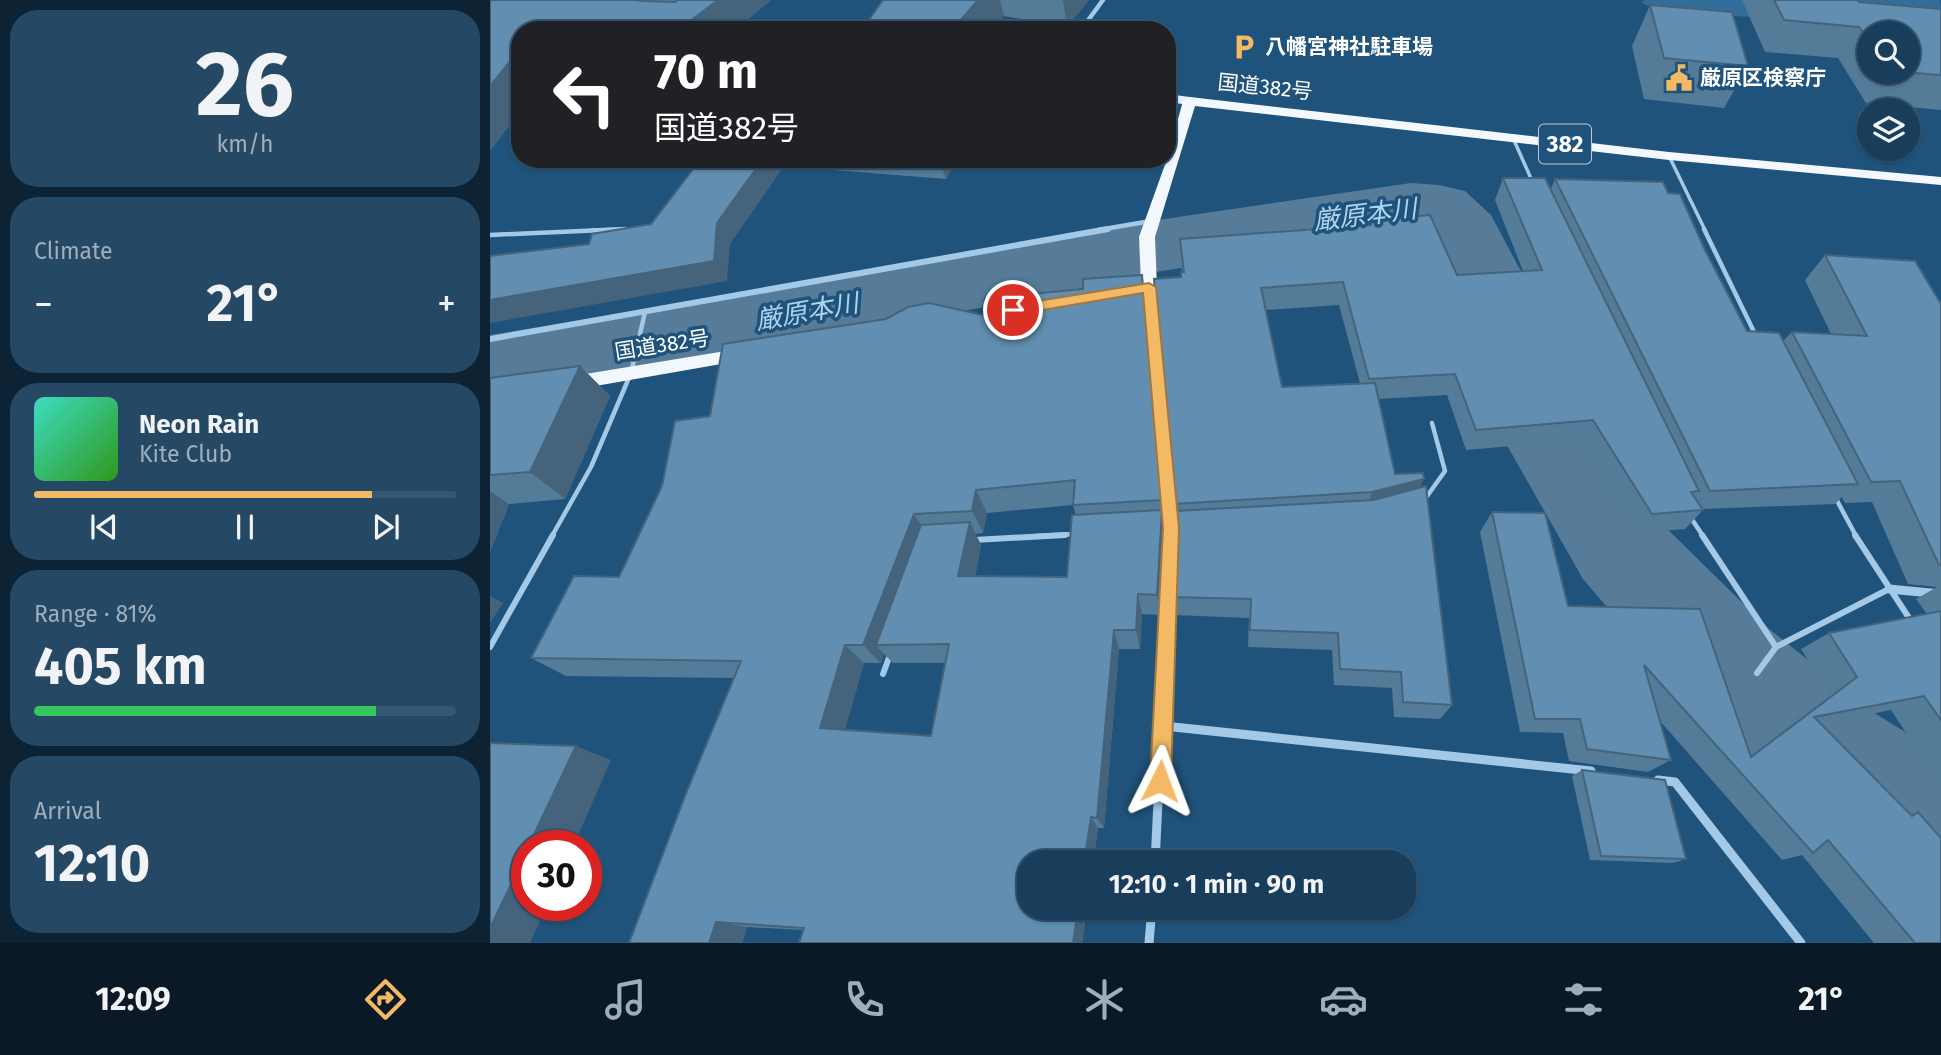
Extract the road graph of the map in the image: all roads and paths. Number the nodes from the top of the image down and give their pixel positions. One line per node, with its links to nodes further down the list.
1 (1103, 0): 2 (street)
2 (1088, 21)
3 (1176, 100): 4 (main road)
4 (1190, 102): 5 (highway, 国道382号 / 382); 6 (highway, 国道382号)
5 (1513, 138): 7 (highway, 国道382号 / 382); 10 (lane)
6 (1176, 150)
7 (1669, 156): 9 (highway, 国道382号 / 382); 19 (lane)
8 (1171, 168): 11 (highway, 国道382号)
9 (1941, 181)
10 (1535, 188)
11 (1151, 221): 14 (highway, 国道382号); 16 (street)
12 (636, 229): 13 (lane)
13 (490, 235)
14 (1149, 287): 15 (highway); 28 (street)
15 (1108, 294)
16 (645, 312): 17 (lane); 18 (street)
17 (643, 321): 21 (lane)
18 (490, 340)
19 (1759, 341)
20 (768, 351): 21 (highway, 国道382号)
21 (633, 368): 22 (highway, 国道382号); 35 (lane)
22 (554, 386)
23 (1432, 423): 25 (lane)
24 (1830, 488): 32 (lane)
25 (1423, 501)
26 (1683, 504): 36 (lane)
27 (1185, 527): 28 (lane)
28 (1171, 528): 29 (lane); 40 (street)
29 (1158, 529)
30 (1078, 534): 31 (lane)
31 (971, 540)
32 (1889, 589): 33 (street); 34 (lane); 36 (lane)
33 (1941, 594)
34 (1911, 623)
35 (490, 647)
36 (1776, 647): 38 (lane)
37 (892, 650): 39 (lane)
38 (1757, 673)
39 (883, 674)
40 (1164, 726): 41 (street); 43 (street)
41 (1595, 772)
42 (1648, 779): 46 (street)
43 (1156, 850)
44 (1151, 920): 45 (street)
45 (1149, 943)
46 (1801, 943)

